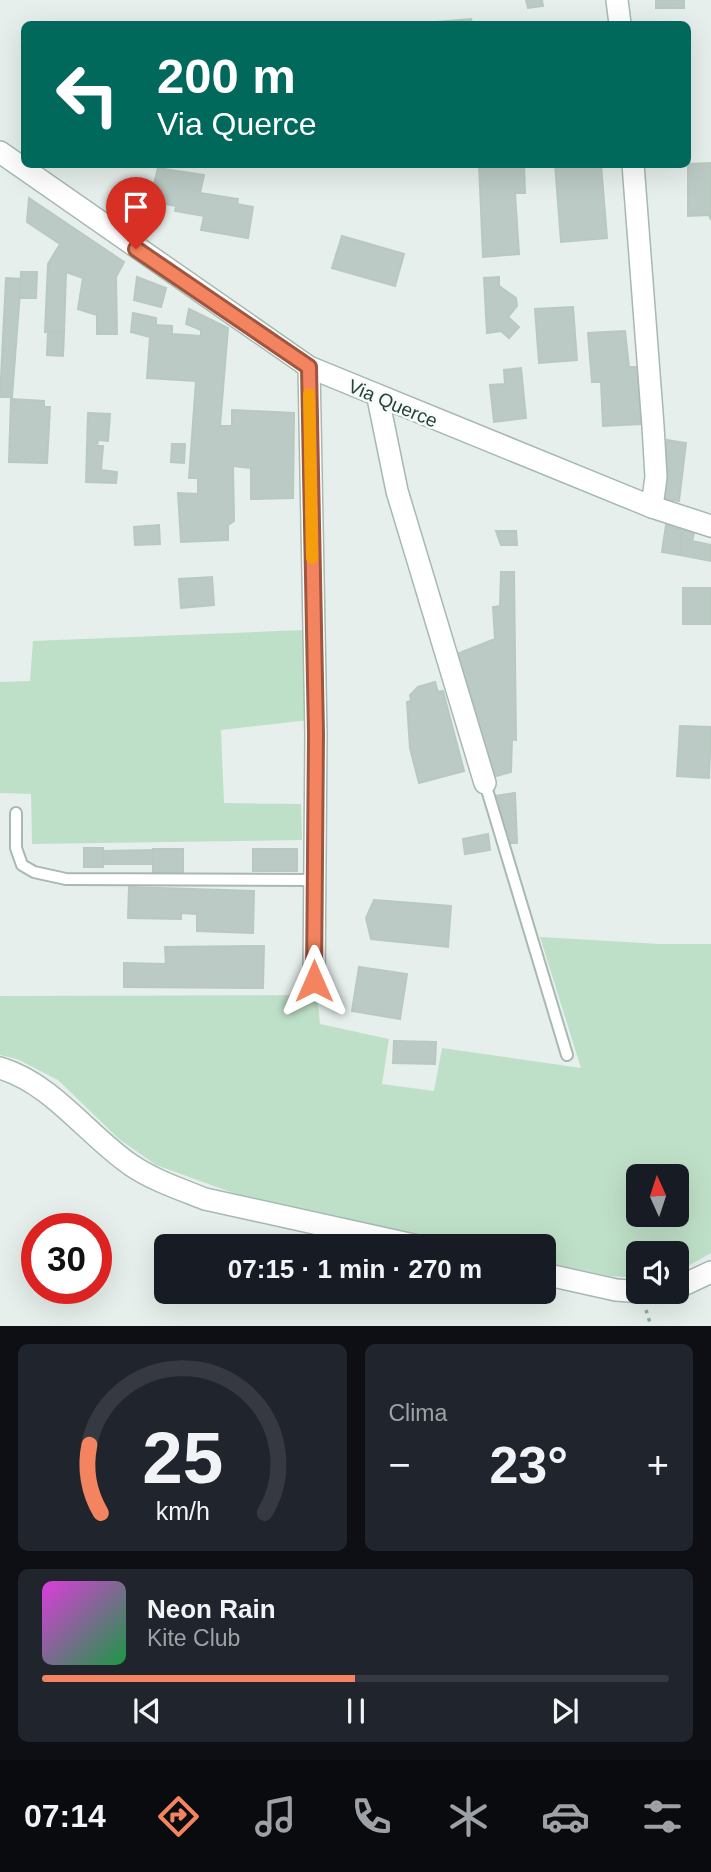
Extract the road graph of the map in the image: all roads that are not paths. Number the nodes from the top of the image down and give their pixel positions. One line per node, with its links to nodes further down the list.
1 (617, 0): 2 (street)
2 (620, 21)
3 (0, 152): 4 (street, Via Querce)
4 (21, 167)
5 (23, 168): 7 (street, Via Querce)
6 (633, 168): 9 (street)
7 (309, 367): 8 (street, Via Querce); 13 (street)
8 (379, 398): 9 (street, Via Querce); 11 (street)
9 (652, 507): 10 (street, Via Querce)
10 (711, 526)
11 (485, 783): 15 (lane)
12 (16, 813): 13 (lane)
13 (315, 880): 14 (street)
14 (314, 981)
15 (568, 1055)
16 (0, 1068): 17 (street)
17 (364, 1234)
18 (711, 1272): 20 (street)
19 (556, 1277): 21 (street)
20 (689, 1282)
21 (626, 1291)

